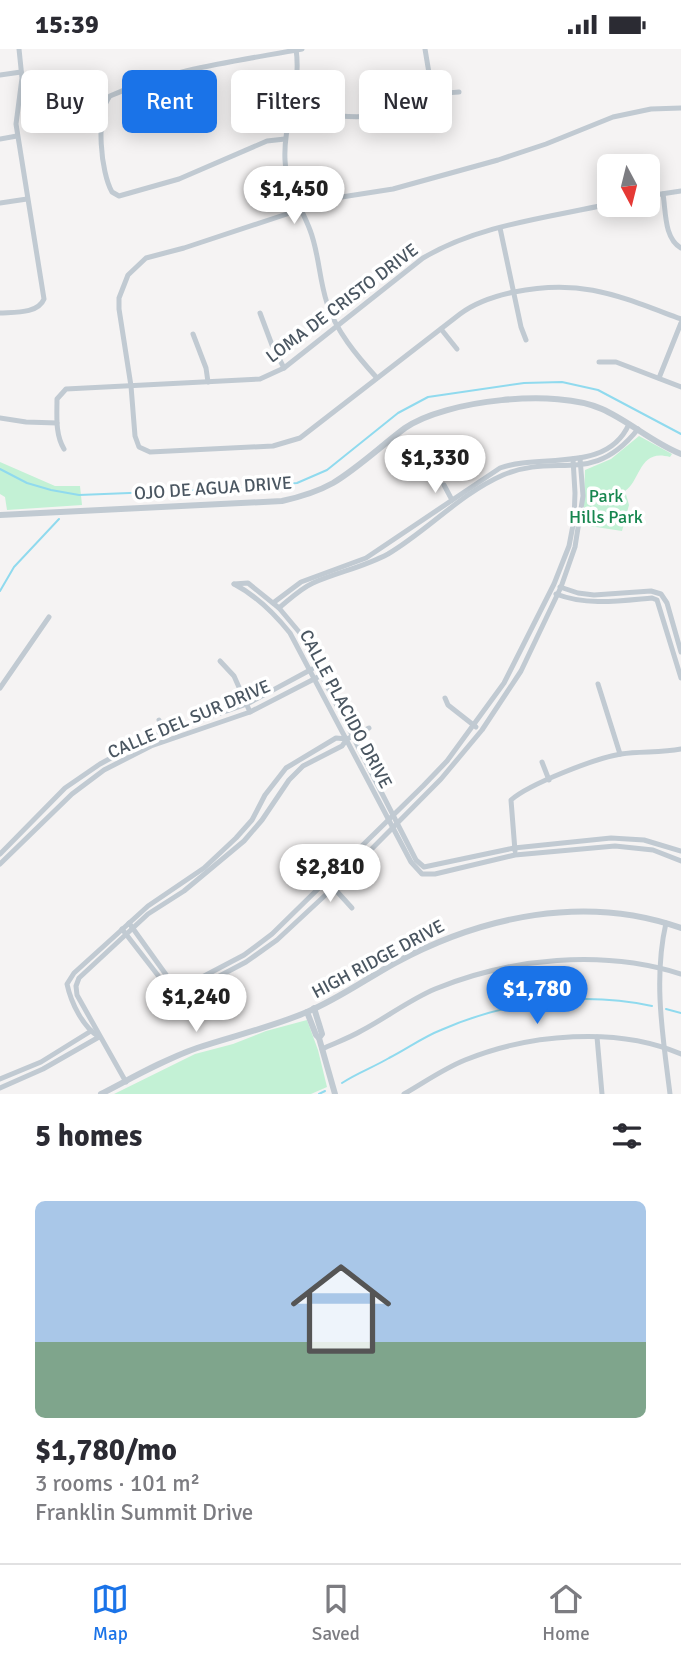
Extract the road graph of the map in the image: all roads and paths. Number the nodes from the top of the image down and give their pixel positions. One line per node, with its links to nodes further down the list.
1 (19, 49): 6 (street)
2 (298, 49): 4 (street); 14 (street)
3 (425, 49): 5 (street)
4 (191, 70)
5 (428, 70)
6 (21, 72): 7 (street); 12 (street)
7 (0, 75)
8 (122, 91): 14 (street)
9 (459, 92): 10 (street)
10 (452, 93)
11 (681, 108): 21 (street)
12 (17, 136): 13 (street); 18 (street)
13 (0, 139)
14 (285, 139): 21 (street)
15 (681, 191): 17 (street)
16 (660, 194): 17 (street)
17 (663, 194): 23 (street)
18 (27, 199): 19 (street); 25 (street)
19 (0, 204)
20 (597, 207): 22 (street, LOMA DE CRISTO DRIVE)
21 (300, 209): 28 (street); 38 (street)
22 (499, 228): 24 (street); 28 (street, LOMA DE CRISTO DRIVE)
23 (681, 248)
24 (513, 292): 27 (street); 29 (street); 31 (street)
25 (0, 313)
26 (260, 313): 34 (street)
27 (681, 321): 36 (street)
28 (337, 325): 34 (street, LOMA DE CRISTO DRIVE); 35 (street)
29 (441, 329): 32 (street); 35 (street)
30 (193, 334): 37 (street)
31 (526, 340)
32 (457, 349)
33 (598, 362): 36 (street)
34 (284, 368): 37 (street, LOMA DE CRISTO DRIVE)
35 (377, 378): 38 (street)
36 (659, 378): 39 (street)
37 (208, 382): 38 (street, LOMA DE CRISTO DRIVE)
38 (131, 386): 41 (street, LOMA DE CRISTO DRIVE)
39 (681, 387)
40 (0, 418): 41 (street)
41 (57, 422): 44 (street, LOMA DE CRISTO DRIVE)
42 (629, 424): 43 (street, OJO DE AGUA DRIVE); 46 (street); 55 (street, OJO DE AGUA DRIVE)
43 (638, 429): 45 (street, OJO DE AGUA DRIVE); 50 (street)
44 (64, 449)
45 (681, 454)
46 (580, 458): 47 (street); 50 (street)
47 (573, 459): 48 (street); 49 (street)
48 (545, 464): 49 (street); 52 (street); 53 (street)
49 (573, 466): 50 (street); 54 (street)
50 (581, 466): 54 (street)
51 (444, 485): 52 (street)
52 (452, 499): 53 (street); 58 (street)
53 (456, 505): 59 (street)
54 (578, 510): 57 (street)
55 (0, 515)
56 (377, 542): 58 (street)
57 (572, 547): 61 (street); 62 (street)
58 (381, 549): 59 (street); 60 (street)
59 (385, 555): 60 (street)
60 (335, 572): 68 (street); 69 (street)
61 (554, 584): 62 (street); 63 (street)
62 (561, 587): 63 (street); 65 (street)
63 (554, 593): 67 (street); 74 (street); 76 (street)
64 (661, 594): 65 (street); 66 (street); 71 (street)
65 (605, 595): 67 (street)
66 (657, 600): 67 (street); 72 (street)
67 (605, 602)
68 (271, 605): 68 (street, CALLE PLACIDO DRIVE); 69 (street, CALLE PLACIDO DRIVE)
69 (277, 610): 77 (street, CALLE PLACIDO DRIVE); 78 (street, CALLE PLACIDO DRIVE)
70 (49, 617): 83 (street)
71 (680, 643): 72 (street); 73 (street)
72 (671, 646): 81 (street)
73 (681, 652)
74 (517, 657): 76 (street); 88 (street)
75 (220, 661): 85 (street)
76 (525, 661): 90 (street)
77 (318, 666): 78 (street, CALLE DEL SUR DRIVE); 79 (street, CALLE PLACIDO DRIVE)
78 (311, 669): 80 (street, CALLE PLACIDO DRIVE); 85 (street, CALLE DEL SUR DRIVE)
79 (322, 675): 80 (street, CALLE DEL SUR DRIVE); 92 (street, CALLE PLACIDO DRIVE)
80 (315, 678): 86 (street, CALLE DEL SUR DRIVE); 92 (street, CALLE PLACIDO DRIVE)
81 (681, 678)
82 (598, 684): 95 (street)
83 (0, 688)
84 (445, 698): 88 (street)
85 (247, 704): 86 (street); 91 (street, CALLE DEL SUR DRIVE)
86 (250, 712): 93 (street, CALLE DEL SUR DRIVE)
87 (159, 720): 91 (street)
88 (474, 725): 90 (street); 98 (street)
89 (369, 728): 92 (street)
90 (482, 730): 99 (street)
91 (163, 733): 93 (street); 97 (street, CALLE DEL SUR DRIVE)
92 (350, 737): 101 (street); 102 (street); 104 (street, CALLE PLACIDO DRIVE)
93 (166, 741): 97 (street, CALLE DEL SUR DRIVE)
94 (681, 749): 95 (street)
95 (620, 754): 100 (street)
96 (542, 762): 100 (street)
97 (102, 767): 103 (street, CALLE DEL SUR DRIVE)
98 (436, 773): 99 (street); 104 (street)
99 (442, 779): 105 (street)
100 (549, 780): 112 (street)
101 (267, 793): 102 (street); 118 (street)
102 (275, 799): 118 (street)
103 (42, 816): 114 (street, CALLE DEL SUR DRIVE); 116 (street, CALLE DEL SUR DRIVE)
104 (392, 818): 105 (street, CALLE PLACIDO DRIVE); 107 (street)
105 (395, 825): 109 (street); 117 (street, CALLE PLACIDO DRIVE); 119 (street, CALLE PLACIDO DRIVE)
106 (588, 841): 108 (street); 110 (street); 112 (street)
107 (367, 842): 109 (street); 120 (street)
108 (656, 843): 111 (street); 113 (street)
109 (372, 848): 121 (street)
110 (588, 848): 111 (street); 112 (street)
111 (653, 850): 115 (street)
112 (515, 851): 117 (street); 119 (street)
113 (681, 851)
114 (0, 854)
115 (681, 861)
116 (0, 864)
117 (425, 867): 119 (street)
118 (205, 870): 124 (street)
119 (422, 874)
120 (327, 882): 121 (street); 127 (street)
121 (333, 888): 122 (street); 129 (street)
122 (352, 908)
123 (666, 923): 125 (street, HIGH RIDGE DRIVE); 133 (street); 138 (street, HIGH RIDGE DRIVE)
124 (131, 926): 126 (street); 128 (street); 137 (street)
125 (681, 928)
126 (121, 929): 128 (street); 131 (street)
127 (272, 934): 129 (street); 137 (street)
128 (126, 935): 132 (street); 137 (street)
129 (277, 940): 130 (street); 137 (street)
130 (281, 947)
131 (89, 959): 132 (street); 135 (street)
132 (94, 964): 136 (street)
133 (659, 967): 134 (street); 145 (street); 146 (street)
134 (681, 974)
135 (67, 984): 136 (street); 141 (street)
136 (76, 986): 140 (street)
137 (179, 990)
138 (314, 1009): 139 (street, HIGH RIDGE DRIVE); 144 (street)
139 (307, 1012): 144 (street); 150 (street, HIGH RIDGE DRIVE)
140 (97, 1029): 141 (street); 142 (street)
141 (90, 1032): 142 (street); 148 (street)
142 (99, 1037): 148 (street); 150 (street)
143 (597, 1037): 145 (street); 154 (street); 155 (street)
144 (319, 1038): 146 (street)
145 (664, 1047): 147 (street); 156 (street)
146 (322, 1049): 153 (street)
147 (681, 1054)
148 (25, 1073): 149 (street); 151 (street)
149 (0, 1079)
150 (126, 1082): 152 (street, HIGH RIDGE DRIVE)
151 (0, 1087)
152 (101, 1094)
153 (335, 1094)
154 (404, 1094)
155 (601, 1094)
156 (670, 1094)

